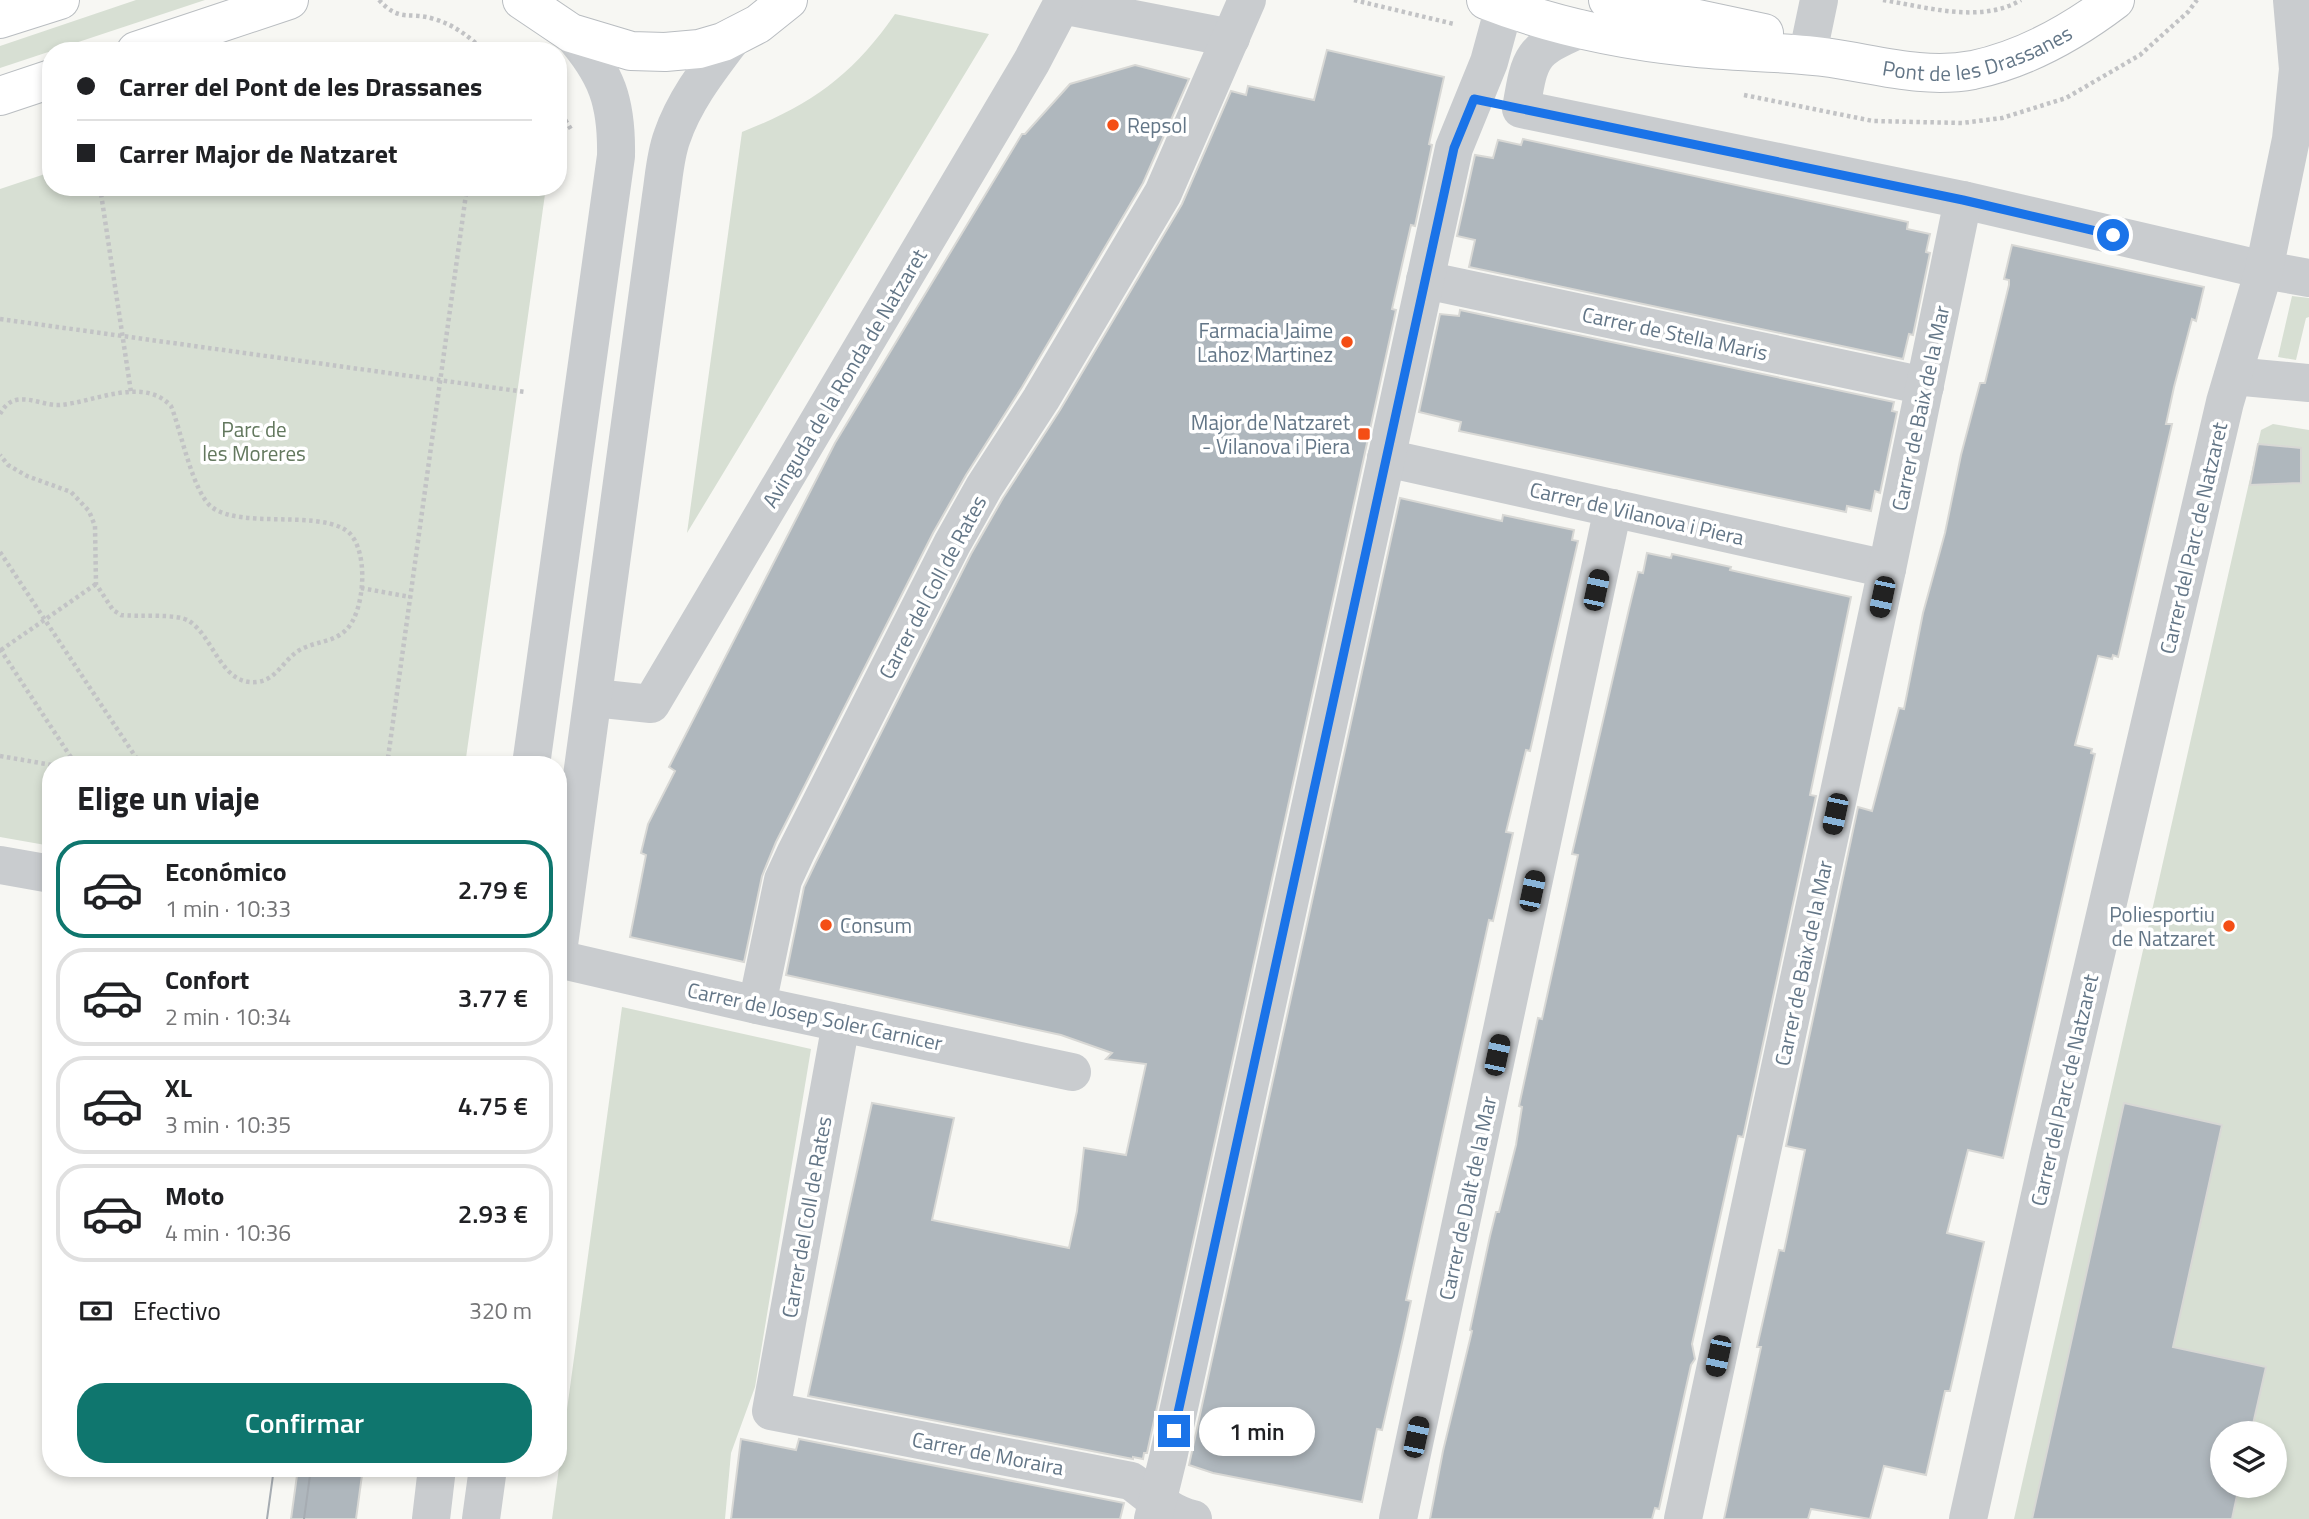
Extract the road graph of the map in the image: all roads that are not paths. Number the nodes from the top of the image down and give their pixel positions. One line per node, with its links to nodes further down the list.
1 (289, 0): 18 (main road)
2 (522, 0): 15 (main road)
3 (788, 0): 16 (main road)
4 (1247, 0): 17 (street)
5 (1608, 0): 19 (main road)
6 (1704, 0): 19 (main road)
7 (1819, 0): 19 (street)
8 (2115, 0): 19 (main road, Pont de les Drassanes)
9 (2292, 0): 25 (street, Carrer del Parc de Natzaret)
10 (48, 2): 13 (main road)
11 (1063, 2): 17 (street); 34 (street, Avinguda de la Ronda de Natzaret)
12 (1500, 2): 14 (main road); 22 (street)
13 (0, 19)
14 (1580, 29): 19 (main road); 23 (street)
15 (571, 33): 16 (main road); 35 (street)
16 (734, 36): 34 (street)
17 (1231, 38): 40 (street, Carrer del Coll de Rates)
18 (163, 42)
19 (1808, 48)
20 (42, 82): 21 (main road)
21 (0, 96)
22 (1474, 99): 23 (street); 27 (street)
23 (1521, 109): 24 (street)
24 (1963, 200): 25 (street); 30 (street, Carrer de Baix de la Mar)
25 (2264, 270): 26 (street); 28 (street, Carrer del Parc de Natzaret)
26 (2309, 278)
27 (1425, 280): 30 (street, Carrer de Stella Maris); 31 (street)
28 (2233, 376): 29 (street); 52 (street, Carrer del Parc de Natzaret)
29 (2309, 383)
30 (1925, 386): 33 (street, Carrer de Baix de la Mar)
31 (1386, 458): 32 (street, Carrer de Vilanova i Piera); 46 (street)
32 (1613, 508): 33 (street, Carrer de Vilanova i Piera); 50 (street, Carrer de Dalt de la Mar)
33 (1887, 569): 51 (street, Carrer de Baix de la Mar)
34 (594, 698): 38 (street)
35 (532, 756)
36 (0, 865): 37 (street)
37 (42, 872)
38 (567, 888)
39 (567, 961): 40 (street, Carrer de Josep Soler Carnicer)
40 (757, 1005): 41 (street, Carrer de Josep Soler Carnicer)
41 (841, 1023): 42 (street, Carrer de Josep Soler Carnicer); 43 (street, Carrer del Coll de Rates)
42 (1072, 1072)
43 (771, 1411): 46 (street, Carrer de Moraira)
44 (436, 1477): 47 (street)
45 (487, 1477): 48 (street)
46 (1155, 1510): 49 (street, Carrer de Moraira)
47 (431, 1519)
48 (481, 1519)
49 (1193, 1519)
50 (1398, 1519)
51 (1683, 1519)
52 (1968, 1519)

